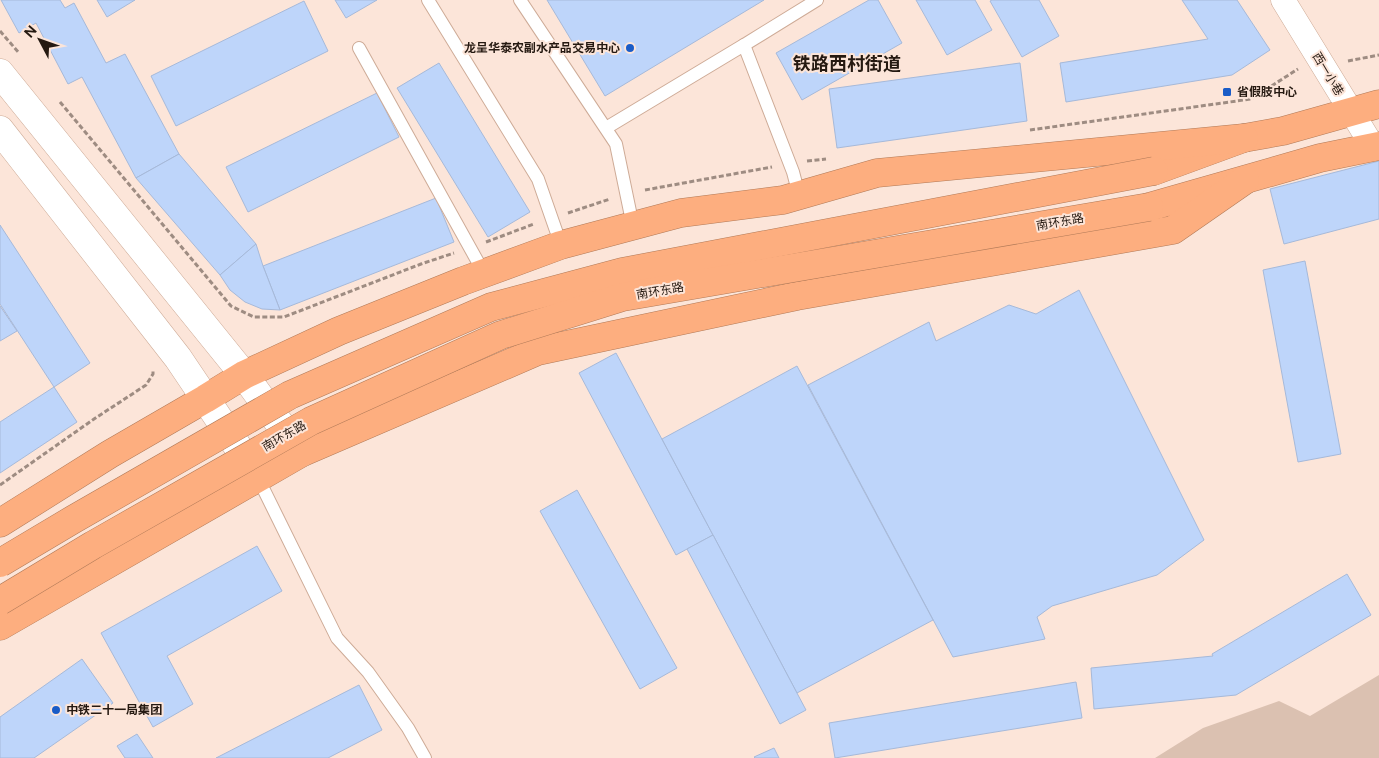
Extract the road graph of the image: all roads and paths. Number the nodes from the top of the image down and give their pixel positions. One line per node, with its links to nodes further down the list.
1 (428, 0): 19 (lane)
2 (520, 0): 13 (lane)
3 (817, 0): 6 (lane)
4 (1283, 0): 12 (street, 西一小巷)
5 (0, 31): 8 (path)
6 (744, 45): 13 (lane); 18 (lane)
7 (359, 48): 22 (lane)
8 (25, 60)
9 (0, 73): 25 (street)
10 (56, 98): 22 (path)
11 (1379, 104): 12 (highway, 南环东路)
12 (1351, 112): 15 (highway, 南环东路); 16 (street, 西一小巷)
13 (606, 128): 20 (lane)
14 (0, 130): 26 (street)
15 (1244, 138): 18 (highway); 31 (highway, 南环东路, bridge)
16 (1376, 147): 17 (highway, 南环东路)
17 (1245, 180): 27 (highway); 32 (highway, 南环东路, bridge)
18 (799, 195): 20 (highway)
19 (552, 218): 21 (lane); 22 (path)
20 (633, 226): 21 (highway)
21 (561, 245): 23 (highway)
22 (470, 248): 23 (lane)
23 (484, 274): 25 (highway)
24 (154, 361): 29 (path)
25 (244, 374): 26 (highway); 27 (street)
26 (206, 399): 28 (street); 30 (highway)
27 (301, 453): 28 (highway)
28 (258, 478): 33 (highway); 34 (lane)
29 (0, 485)
30 (0, 523)
31 (0, 563)
32 (0, 601)
33 (0, 626)
34 (426, 758)

